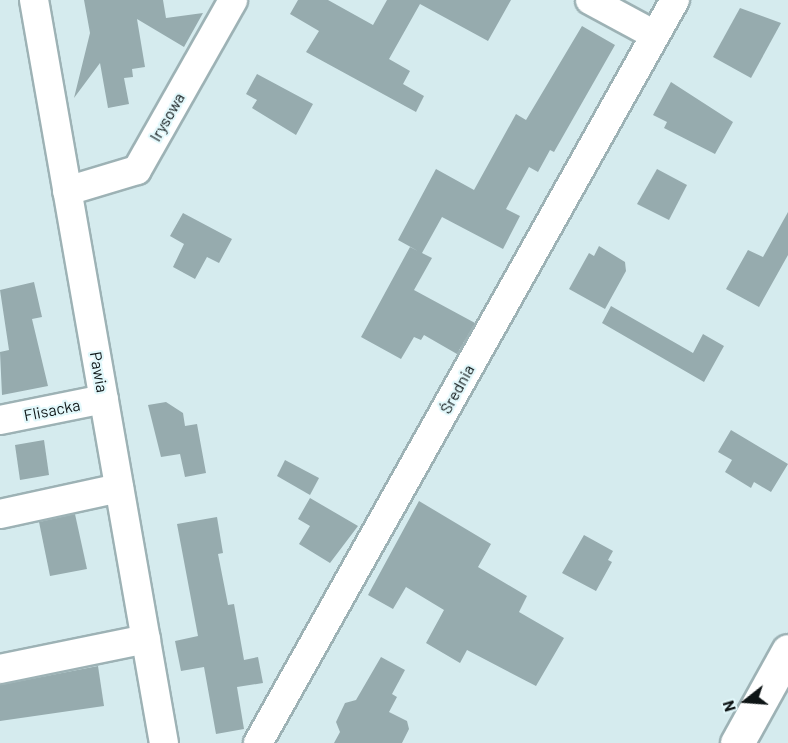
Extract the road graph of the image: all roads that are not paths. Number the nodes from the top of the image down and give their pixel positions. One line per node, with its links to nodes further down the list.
1 (34, 0): 6 (street, Pawia)
2 (233, 0): 6 (street, Irysowa)
3 (590, 0): 5 (street)
4 (675, 0): 5 (street, Średnia)
5 (653, 34): 15 (street, Średnia)
6 (67, 191): 7 (street, Pawia)
7 (104, 399): 8 (street, Flisacka); 9 (street, Pawia)
8 (0, 420)
9 (119, 488): 10 (street); 11 (street, Pawia)
10 (0, 514)
11 (146, 639): 13 (street); 14 (street, Pawia)
12 (788, 651): 16 (main road)
13 (0, 669)
14 (164, 743)
15 (258, 743)
16 (737, 743)

